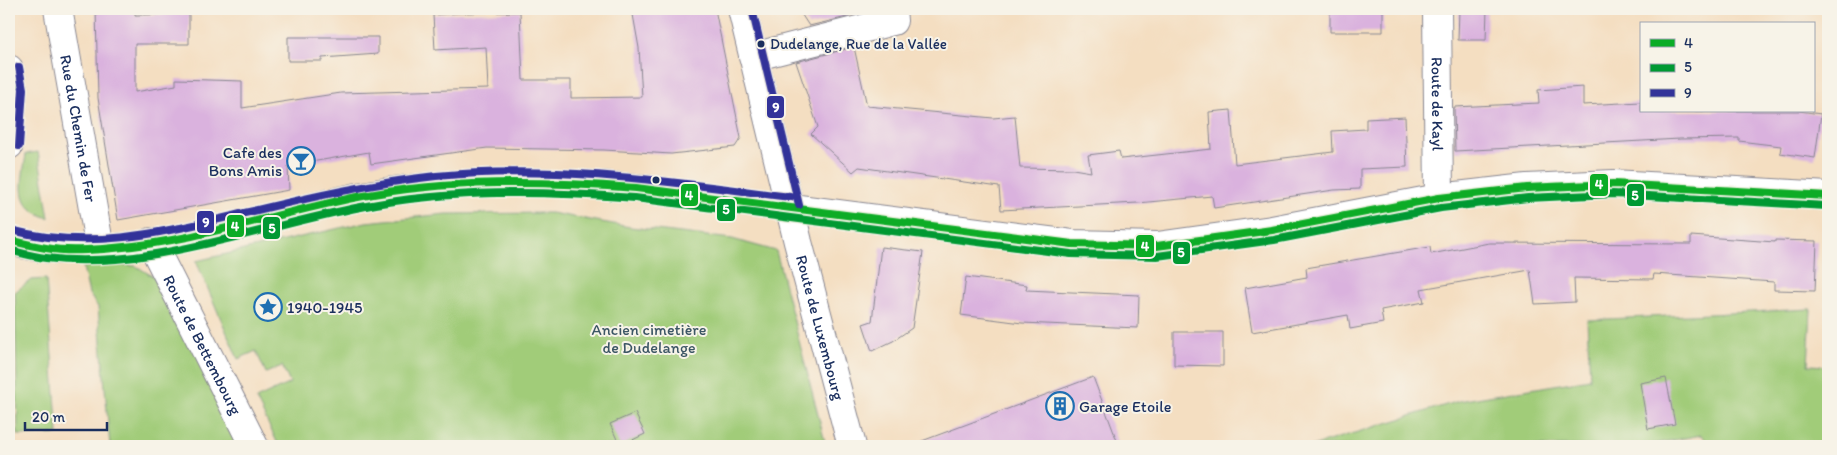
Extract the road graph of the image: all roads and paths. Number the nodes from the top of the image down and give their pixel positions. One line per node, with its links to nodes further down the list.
1 (58, 9): 13 (main road, Rue du Chemin de Fer)
2 (742, 9): 5 (main road, Route de Luxembourg)
3 (892, 9): 5 (main road)
4 (1437, 9): 9 (main road, Route de Kayl)
5 (753, 57): 10 (main road, Route de Luxembourg)
6 (9, 69): 7 (main road)
7 (9, 145)
8 (1828, 196): 9 (main road)
9 (1439, 198): 10 (main road)
10 (790, 207): 12 (main road); 15 (main road, Route de Luxembourg)
11 (9, 240): 13 (main road)
12 (151, 242): 13 (main road); 14 (main road, Route de Bettembourg)
13 (100, 249)
14 (254, 446)
15 (852, 446)

